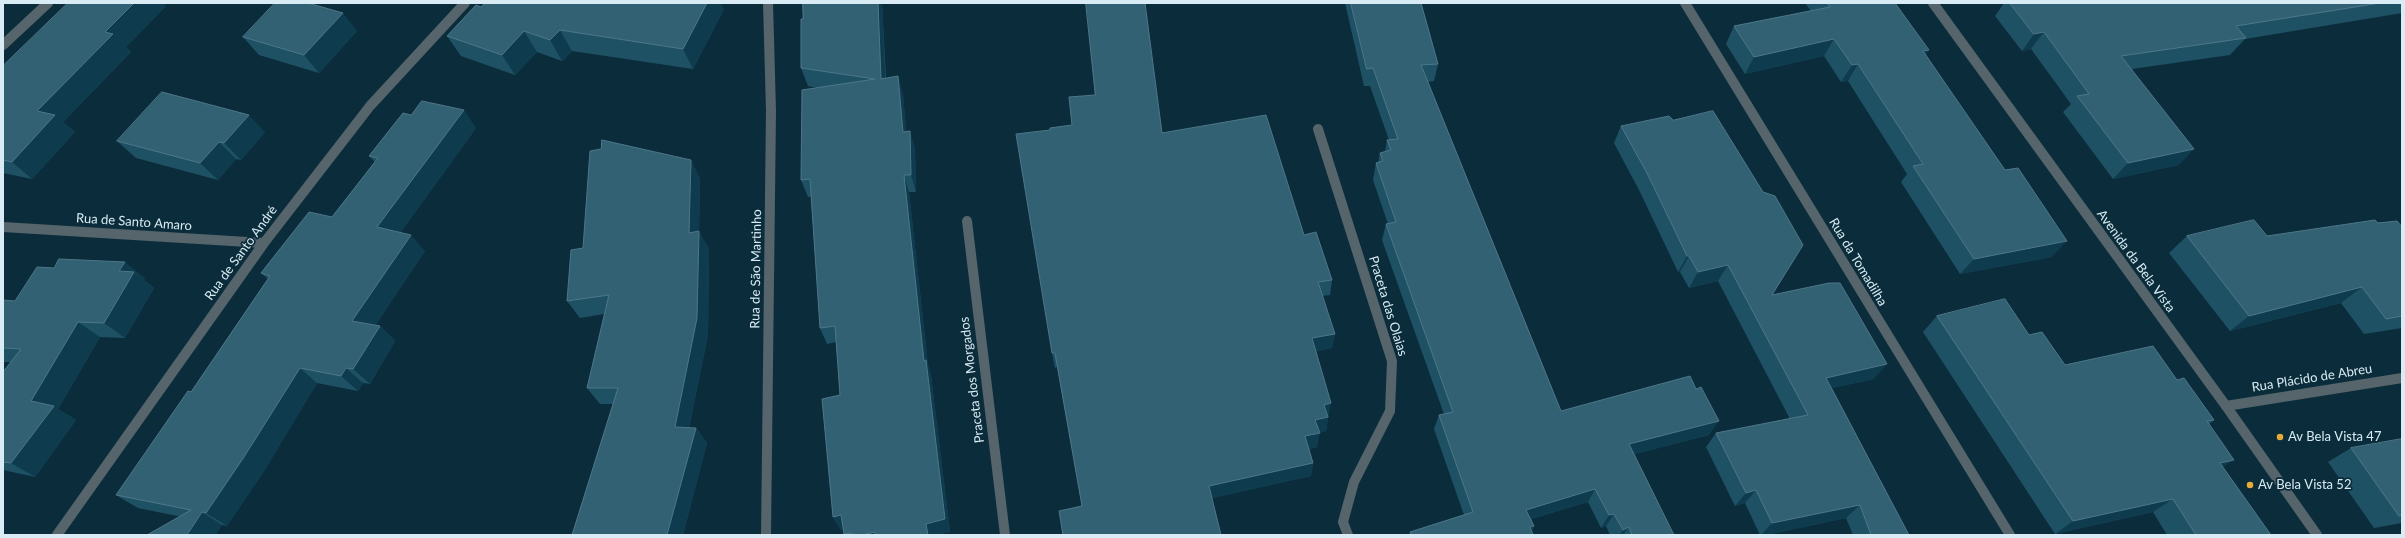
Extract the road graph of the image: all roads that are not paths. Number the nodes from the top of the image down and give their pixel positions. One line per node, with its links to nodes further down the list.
1 (48, 3): 6 (street)
2 (465, 3): 10 (street, Rua de Santo André)
3 (768, 3): 14 (street, Rua de São Martinho)
4 (1685, 3): 17 (street, Rua da Tomadilha)
5 (1933, 3): 12 (street, Avenida da Bela Vista)
6 (3, 45)
7 (1318, 129): 16 (street, Praceta das Olaias)
8 (967, 221): 15 (street, Praceta dos Morgados)
9 (3, 226): 10 (street, Rua de Santo Amaro)
10 (264, 243): 13 (street, Rua de Santo André)
11 (2402, 378): 12 (street, Rua Plácido de Abreu)
12 (2226, 406): 18 (street, Avenida da Bela Vista)
13 (57, 535)
14 (766, 535)
15 (1004, 535)
16 (1348, 535)
17 (2010, 535)
18 (2317, 535)

